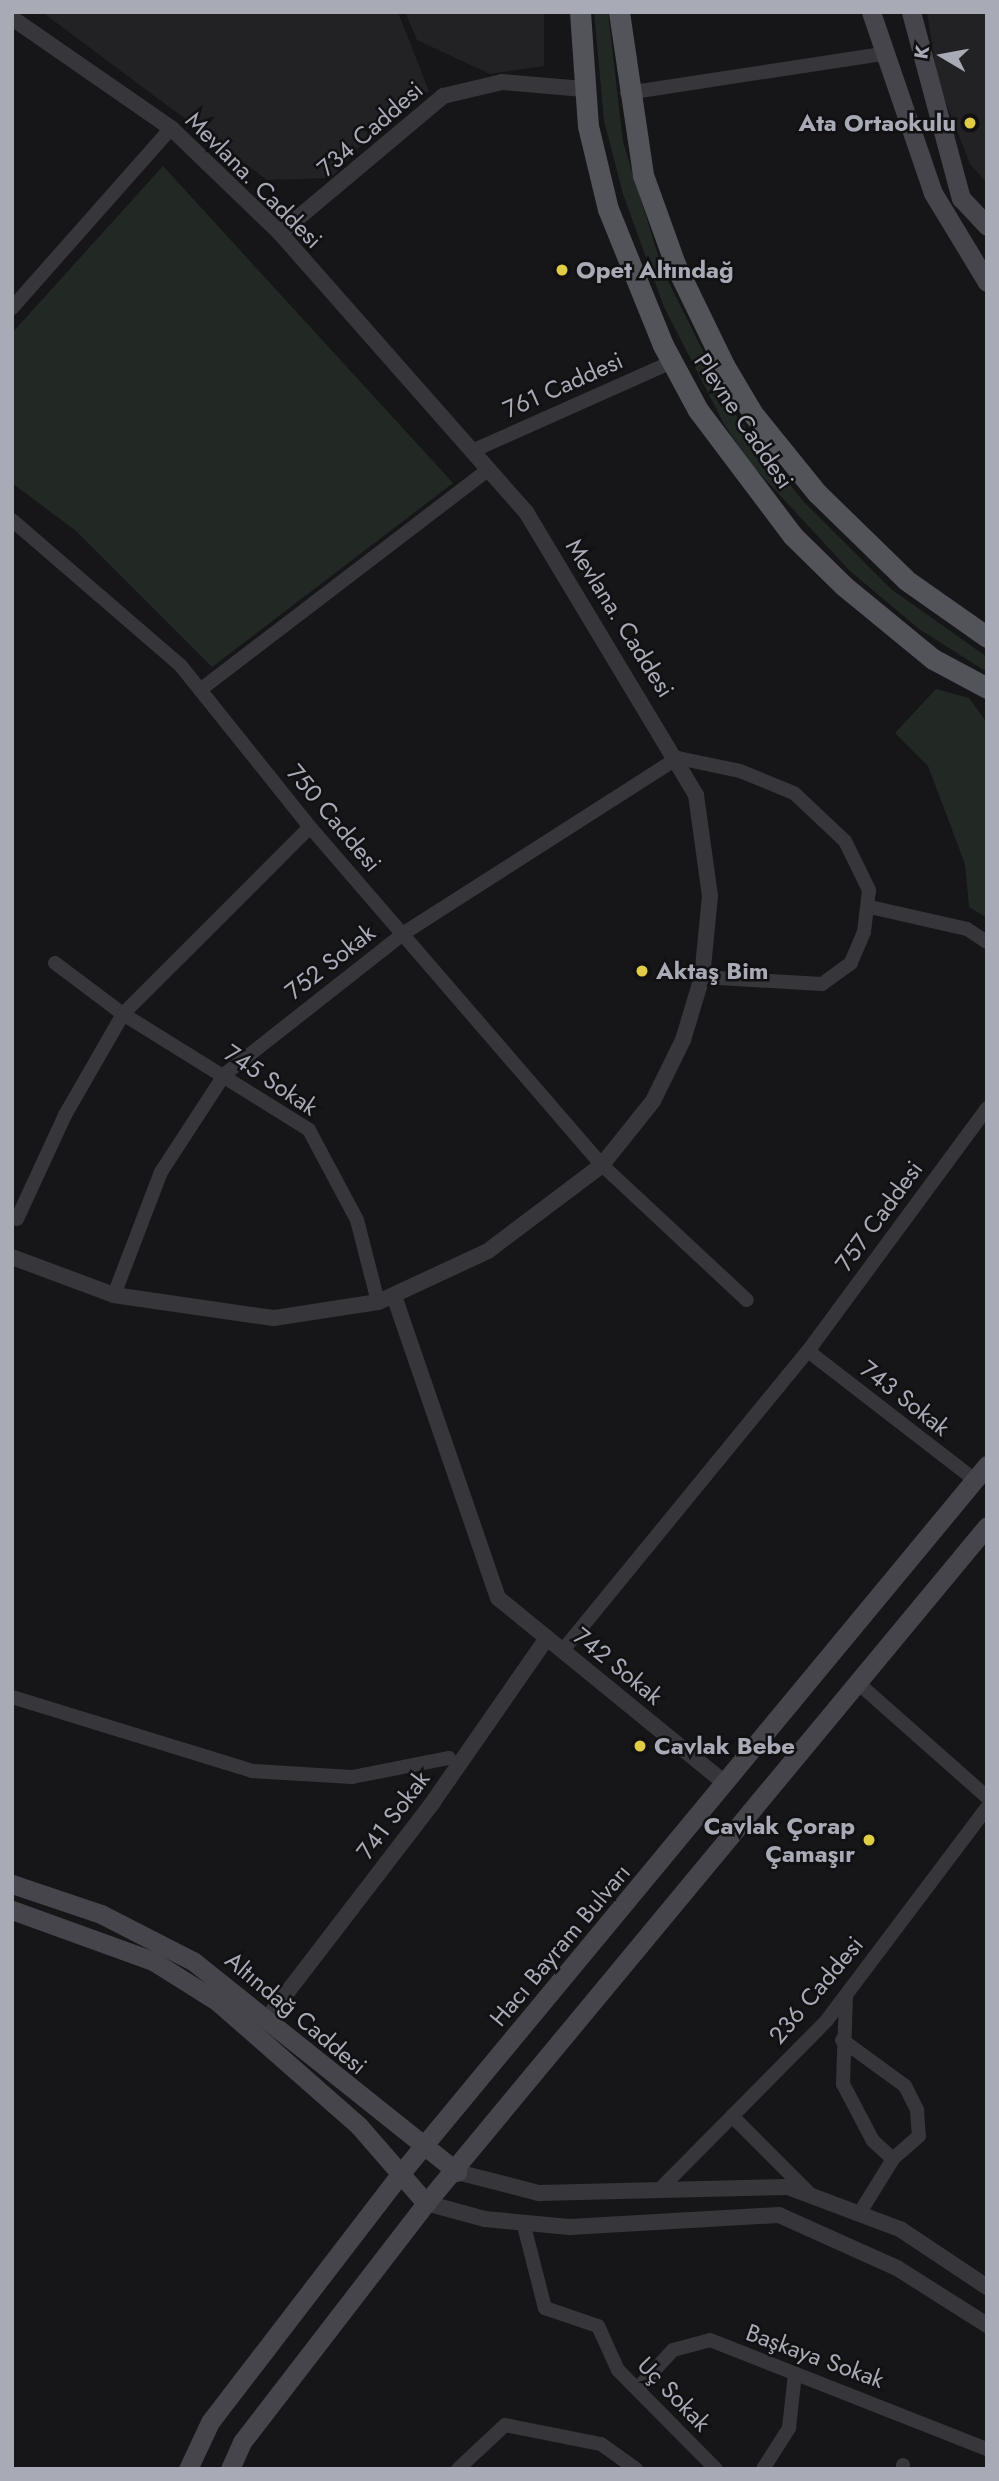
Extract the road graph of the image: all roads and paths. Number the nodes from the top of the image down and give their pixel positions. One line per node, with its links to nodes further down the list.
1 (580, 12): 7 (main road, Plevne Caddesi)
2 (620, 12): 8 (main road, Plevne Caddesi)
3 (871, 12): 6 (main road)
4 (911, 12): 10 (main road)
5 (12, 18): 9 (street, Mevlana. Caddesi)
6 (882, 54): 8 (street); 12 (main road)
7 (584, 89): 11 (street, 734 Caddesi); 14 (main road, Plevne Caddesi)
8 (627, 93): 18 (main road, Plevne Caddesi)
9 (171, 128): 11 (street, Mevlana. Caddesi); 13 (street)
10 (987, 225)
11 (280, 233): 15 (street, Mevlana. Caddesi)
12 (987, 282)
13 (12, 308)
14 (672, 362): 15 (street, 761 Caddesi); 19 (main road, Plevne Caddesi)
15 (472, 450): 16 (street, Mevlana. Caddesi)
16 (489, 469): 20 (street); 21 (street, Mevlana. Caddesi)
17 (12, 520): 20 (street, 750 Caddesi)
18 (987, 637)
19 (987, 688)
20 (200, 690): 22 (street, 750 Caddesi)
21 (678, 758): 23 (street); 24 (street, 752 Sokak); 27 (street, Mevlana. Caddesi)
22 (310, 827): 24 (street, 750 Caddesi); 28 (street)
23 (870, 907): 25 (street); 27 (street)
24 (404, 933): 29 (street, 752 Sokak); 31 (street, 750 Caddesi)
25 (987, 942)
26 (55, 962): 28 (street, 745 Sokak)
27 (702, 977): 31 (street, Mevlana. Caddesi)
28 (123, 1014): 29 (street, 745 Sokak); 32 (street)
29 (225, 1074): 34 (street, 752 Sokak); 35 (street, 745 Sokak)
30 (987, 1108): 37 (street, 757 Caddesi)
31 (602, 1165): 35 (street, Mevlana. Caddesi); 36 (street, 750 Caddesi)
32 (17, 1219)
33 (12, 1257): 34 (street, Mevlana. Caddesi)
34 (114, 1295): 35 (street, Mevlana. Caddesi)
35 (386, 1299): 40 (street, 745 Sokak)
36 (747, 1300)
37 (808, 1351): 38 (street, 743 Sokak); 41 (street, 757 Caddesi)
38 (981, 1473): 45 (main road, Hacı Bayram Bulvarı)
39 (984, 1535): 42 (main road)
40 (547, 1638): 41 (street, 742 Sokak); 51 (street, 741 Sokak)
41 (563, 1650): 45 (street, 742 Sokak)
42 (858, 1683): 46 (street); 56 (main road)
43 (12, 1697): 44 (street)
44 (449, 1758)
45 (725, 1783): 54 (main road, Hacı Bayram Bulvarı)
46 (987, 1797)
47 (987, 1808): 50 (street, 236 Caddesi)
48 (12, 1884): 51 (main road, Altındağ Caddesi)
49 (12, 1910): 57 (main road, Altındağ Caddesi)
50 (846, 1995): 52 (street); 53 (street, 236 Caddesi)
51 (269, 2016): 54 (main road, Altındağ Caddesi)
52 (842, 2039): 55 (street); 55 (street)
53 (732, 2116): 58 (street, 236 Caddesi); 59 (street)
54 (425, 2147): 56 (main road, Altındağ Caddesi); 57 (main road, Hacı Bayram Bulvarı)
55 (893, 2160): 61 (street)
56 (457, 2172): 58 (street); 60 (main road)
57 (401, 2173): 60 (main road, Altındağ Caddesi); 68 (main road, Hacı Bayram Bulvarı)
58 (664, 2185): 59 (street)
59 (811, 2195): 61 (street)
60 (426, 2203): 62 (street); 69 (main road)
61 (859, 2214): 63 (street)
62 (523, 2222): 64 (street); 66 (street, Uç Sokak)
63 (987, 2287)
64 (987, 2325)
65 (795, 2374): 66 (street, Başkaya Sokak); 67 (street, Başkaya Sokak); 73 (street)
66 (638, 2388): 72 (street, Uç Sokak)
67 (987, 2449)
68 (188, 2469)
69 (230, 2469)
70 (458, 2469): 71 (street)
71 (636, 2469)
72 (716, 2469)
73 (763, 2469)

